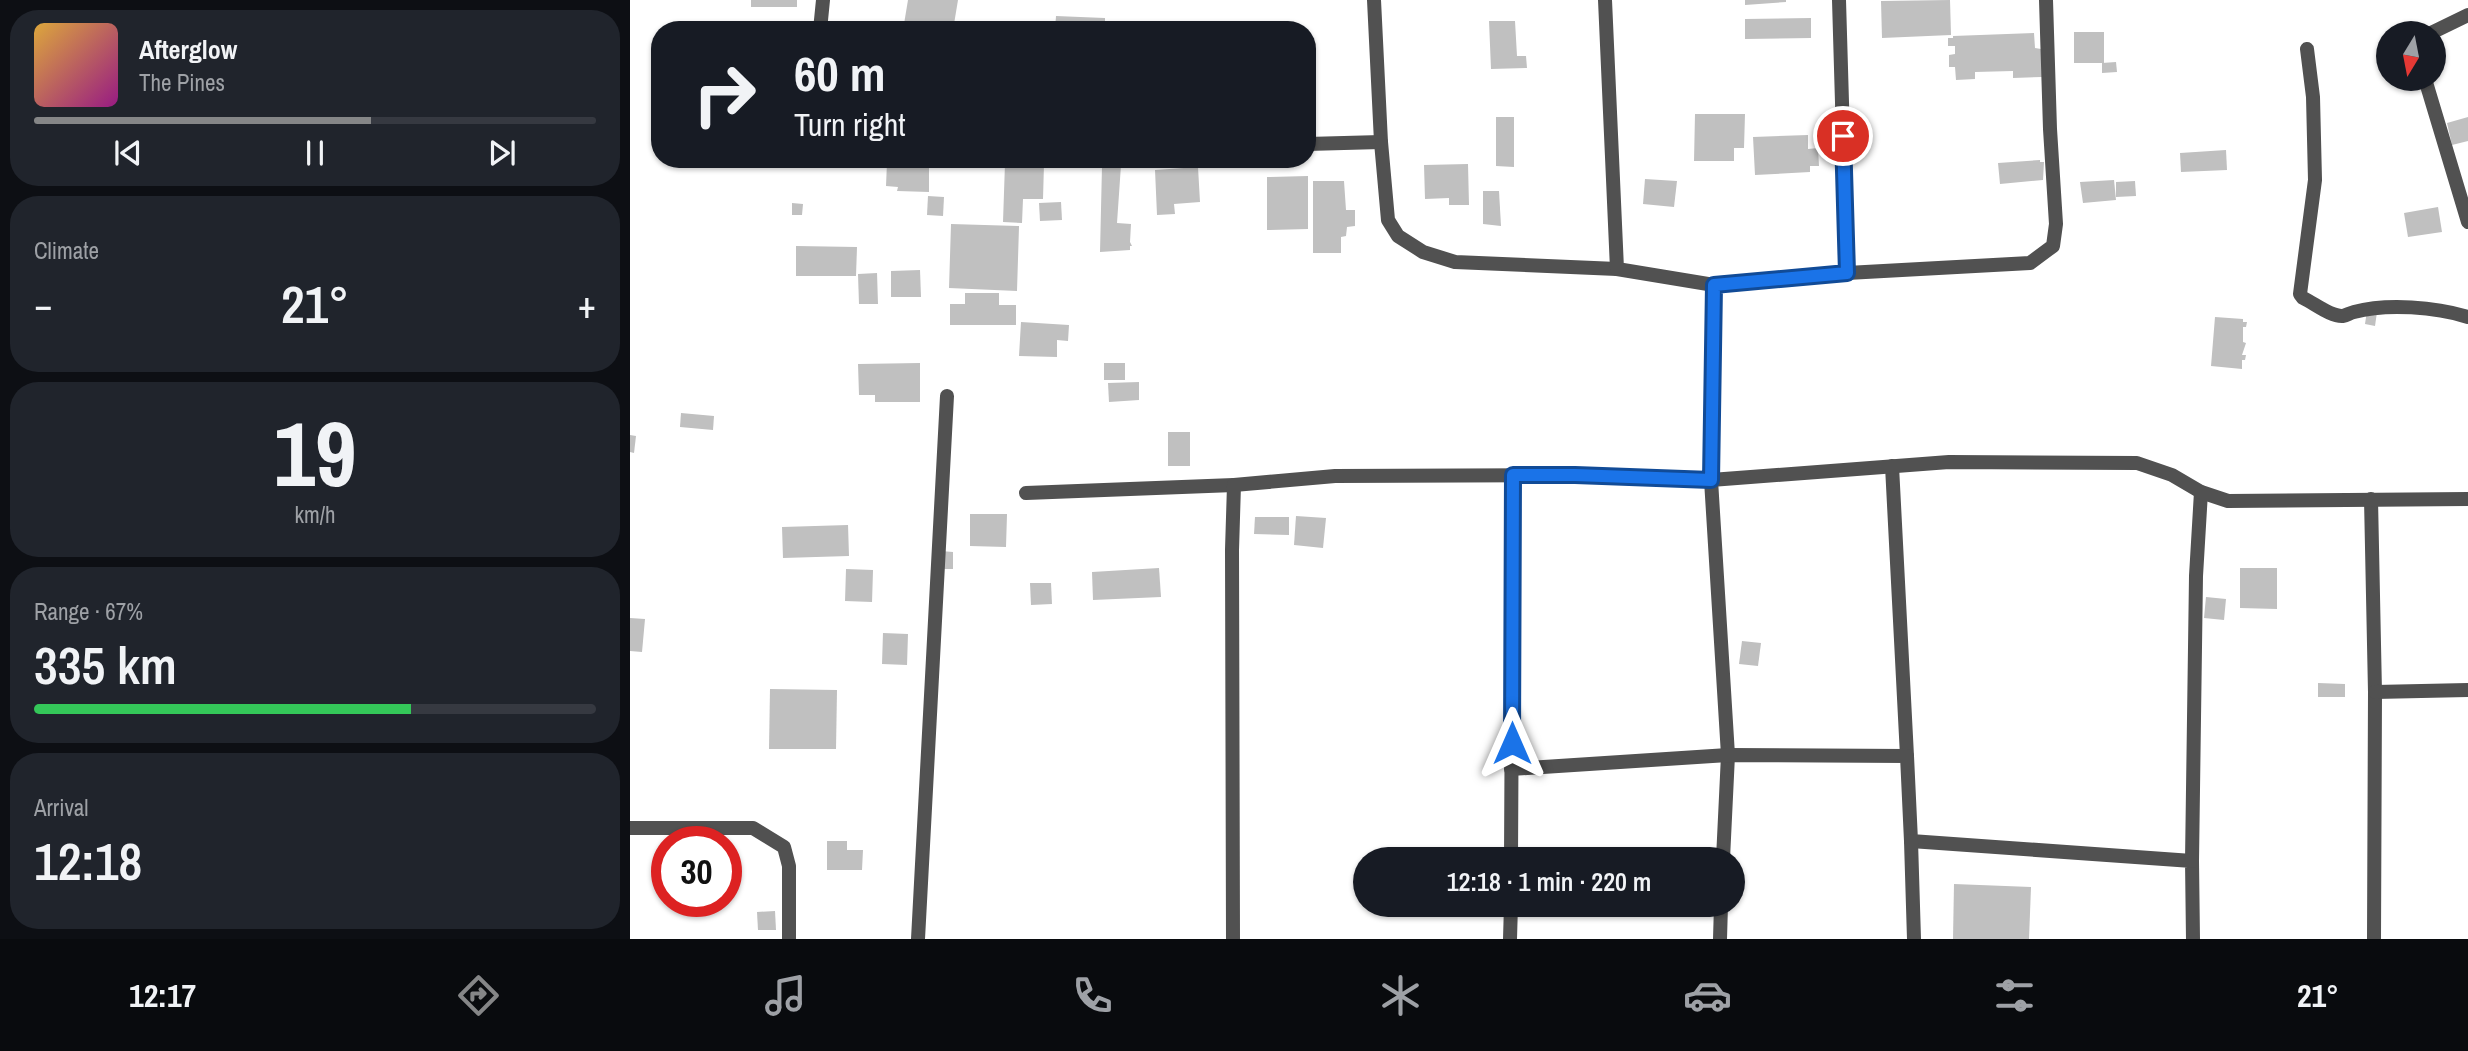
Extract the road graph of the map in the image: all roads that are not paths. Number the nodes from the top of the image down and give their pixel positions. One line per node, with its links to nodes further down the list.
1 (822, 0): 7 (street)
2 (1374, 0): 11 (street)
3 (1605, 0): 14 (street)
4 (1839, 0): 15 (street)
5 (2046, 0): 15 (street)
6 (2468, 15): 8 (street)
7 (821, 21)
8 (2446, 26)
9 (2307, 49): 17 (street)
10 (2429, 91): 13 (street)
11 (1381, 142): 12 (street); 14 (street)
12 (1316, 144)
13 (2468, 222)
14 (1617, 270): 16 (street)
15 (1847, 273): 16 (street)
16 (1714, 285): 21 (street)
17 (2468, 317)
18 (947, 396): 40 (street)
19 (1892, 467): 21 (street); 24 (street); 30 (street)
20 (1513, 475): 21 (street); 22 (street); 31 (street)
21 (1711, 480): 29 (street)
22 (1234, 485): 23 (street); 41 (street)
23 (1026, 492)
24 (2201, 492): 25 (street); 36 (street)
25 (2371, 499): 26 (street); 28 (street)
26 (2468, 499)
27 (2468, 690): 28 (street)
28 (2375, 692): 46 (street)
29 (1728, 755): 30 (street); 31 (street); 35 (street)
30 (1907, 756): 33 (street)
31 (1511, 769): 34 (street)
32 (630, 828): 39 (street)
33 (1910, 841): 36 (street); 44 (street)
34 (1511, 847)
35 (1724, 847)
36 (2192, 861): 45 (street)
37 (1511, 917): 42 (street)
38 (1721, 917): 43 (street)
39 (789, 939)
40 (918, 939)
41 (1233, 939)
42 (1510, 939)
43 (1720, 939)
44 (1914, 939)
45 (2193, 939)
46 (2374, 939)

